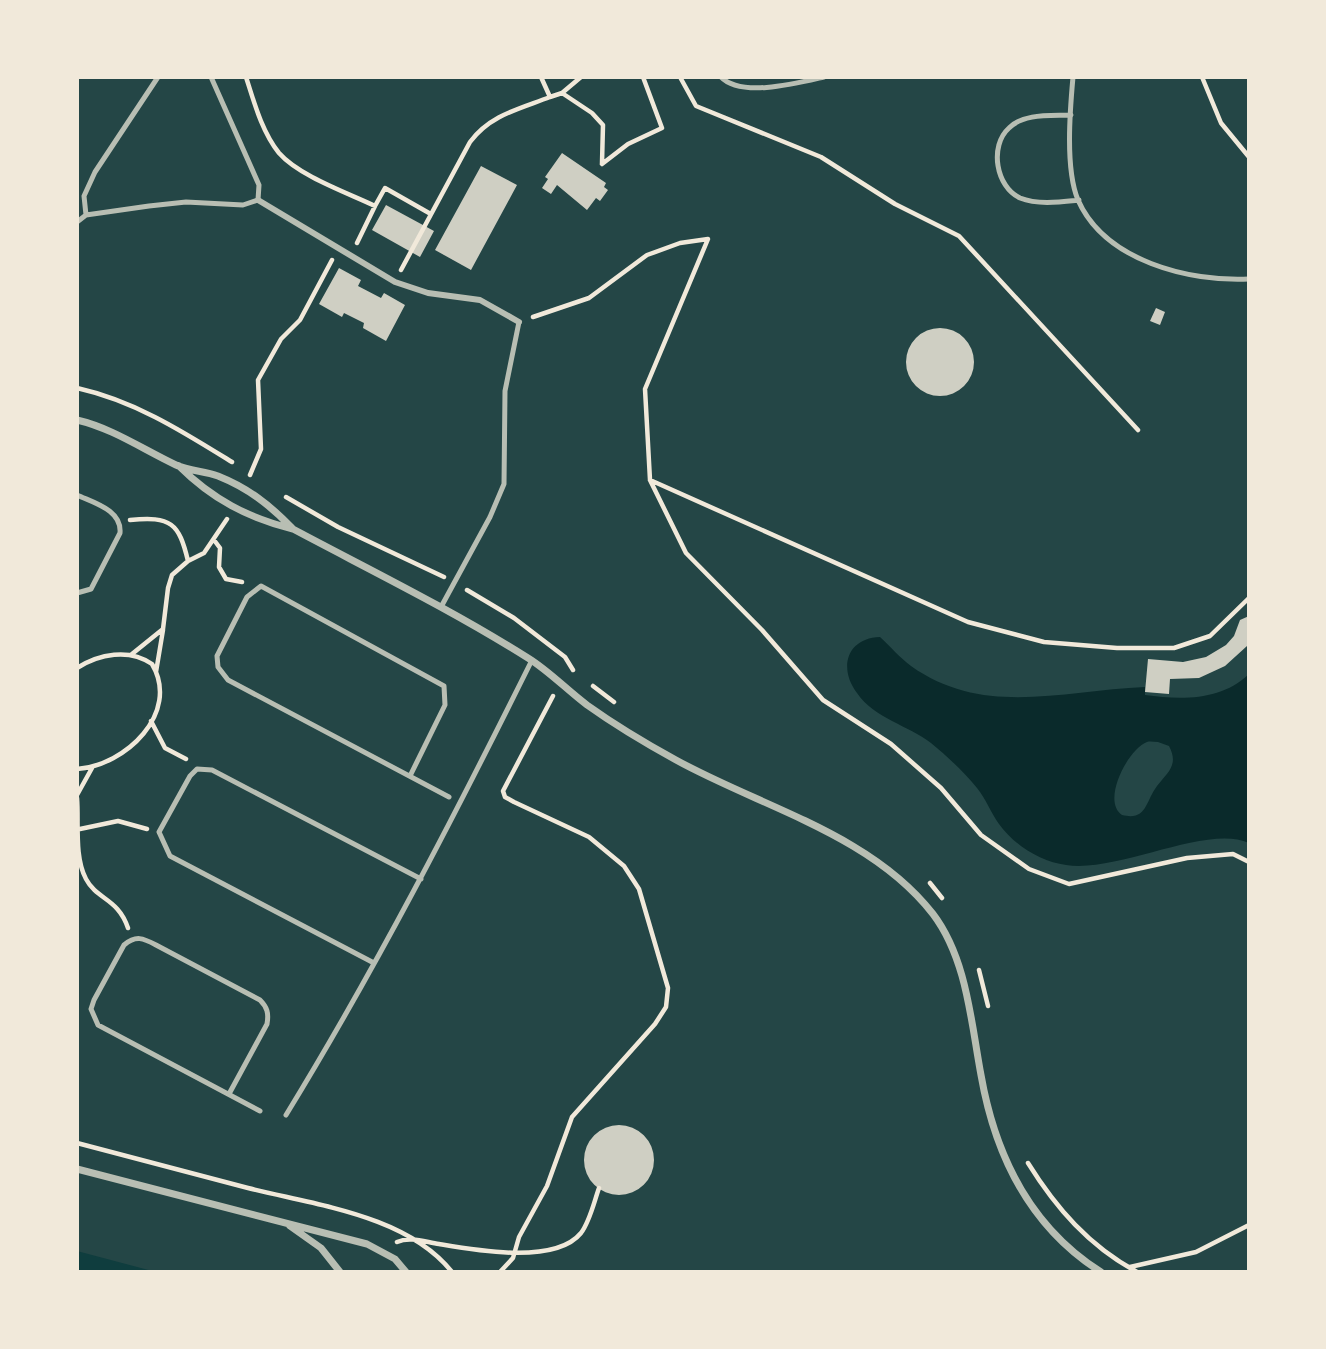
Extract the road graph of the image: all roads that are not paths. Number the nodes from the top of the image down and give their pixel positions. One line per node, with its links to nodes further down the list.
1 (158, 77): 9 (lane)
2 (211, 77): 7 (lane)
3 (720, 77): 4 (lane)
4 (824, 77)
5 (1073, 77): 6 (lane)
6 (1071, 115): 8 (lane); 8 (lane)
7 (258, 200): 9 (lane); 12 (street)
8 (1079, 200): 11 (lane)
9 (86, 215): 10 (lane)
10 (77, 222)
11 (1249, 279)
12 (519, 322): 18 (lane)
13 (77, 420): 14 (street)
14 (179, 466): 16 (street); 16 (street)
15 (77, 495): 17 (lane)
16 (293, 529): 18 (street)
17 (77, 593)
18 (441, 607): 19 (street)
19 (532, 660): 22 (lane); 31 (street)
20 (410, 775): 20 (lane); 21 (lane)
21 (449, 797)
22 (421, 879): 23 (lane); 23 (lane)
23 (374, 962): 26 (lane)
24 (229, 1094): 24 (lane); 25 (lane)
25 (260, 1111)
26 (286, 1115)
27 (77, 1169): 28 (street)
28 (283, 1221): 29 (street); 30 (street)
29 (340, 1272)
30 (406, 1272)
31 (1101, 1272)

